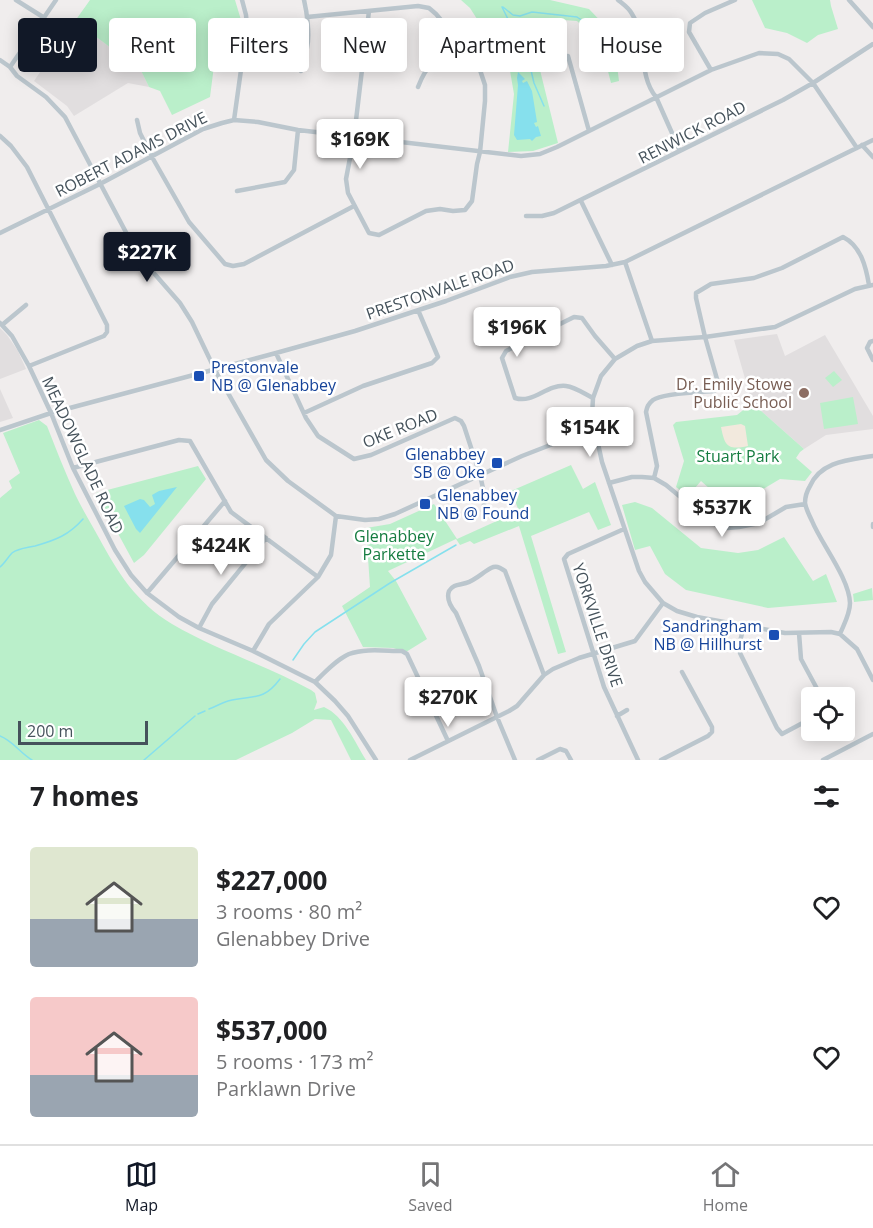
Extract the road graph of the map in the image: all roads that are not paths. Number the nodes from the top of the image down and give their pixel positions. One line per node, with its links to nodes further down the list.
1 (16, 0): 9 (street)
2 (56, 0): 9 (street)
3 (242, 0): 24 (street)
4 (304, 0): 10 (street)
5 (618, 0): 22 (street)
6 (735, 0): 17 (street)
7 (849, 0): 12 (street)
8 (369, 10): 10 (street); 11 (street); 28 (street)
9 (43, 17): 16 (street)
10 (307, 17)
11 (439, 18)
12 (873, 27)
13 (873, 44): 20 (street, RENWICK ROAD)
14 (568, 56): 26 (street)
15 (0, 60): 16 (street)
16 (10, 67): 36 (street)
17 (711, 70): 20 (street, ROBERT ADAMS DRIVE); 22 (street, ROBERT ADAMS DRIVE)
18 (424, 72): 21 (street)
19 (481, 72): 33 (street)
20 (813, 83): 31 (street, ROBERT ADAMS DRIVE); 32 (street, RENWICK ROAD)
21 (418, 87)
22 (656, 97): 26 (street, ROBERT ADAMS DRIVE); 32 (street)
23 (137, 120): 34 (street)
24 (234, 120): 25 (street, ROBERT ADAMS DRIVE); 34 (street, ROBERT ADAMS DRIVE)
25 (298, 130): 28 (street, ROBERT ADAMS DRIVE); 37 (street)
26 (589, 131): 33 (street, ROBERT ADAMS DRIVE)
27 (0, 136): 40 (street)
28 (354, 137): 33 (street, ROBERT ADAMS DRIVE); 39 (street)
29 (873, 140): 30 (street, PRESTONVALE ROAD)
30 (862, 145): 31 (street, PRESTONVALE ROAD); 35 (street)
31 (857, 148): 43 (street, PRESTONVALE ROAD)
32 (680, 151): 38 (street, RENWICK ROAD)
33 (480, 152): 39 (street)
34 (152, 157): 36 (street, ROBERT ADAMS DRIVE); 39 (street)
35 (873, 157)
36 (100, 184): 40 (street, ROBERT ADAMS DRIVE); 56 (street)
37 (237, 191)
38 (580, 201): 41 (street, RENWICK ROAD); 44 (street)
39 (354, 206)
40 (48, 210): 42 (street, ROBERT ADAMS DRIVE); 55 (street)
41 (526, 216)
42 (0, 232)
43 (625, 262): 44 (street, PRESTONVALE ROAD); 50 (street)
44 (612, 266): 47 (street, PRESTONVALE ROAD)
45 (871, 285): 49 (street); 49 (street)
46 (27, 305): 48 (street)
47 (418, 310): 52 (street, PRESTONVALE ROAD); 59 (street)
48 (1, 324): 55 (street, MEADOWGLADE ROAD)
49 (705, 337): 50 (street); 65 (street)
50 (652, 341): 53 (street)
51 (873, 341): 54 (street)
52 (276, 354): 56 (street, PRESTONVALE ROAD); 59 (street, OKE ROAD)
53 (615, 359): 57 (street); 57 (street)
54 (873, 360)
55 (29, 366): 58 (street, MEADOWGLADE ROAD)
56 (215, 370): 58 (street, PRESTONVALE ROAD); 70 (street)
57 (593, 398): 60 (street)
58 (51, 413): 61 (street, PRESTONVALE ROAD); 63 (street, MEADOWGLADE ROAD)
59 (304, 413): 64 (street, OKE ROAD)
60 (594, 428): 64 (street); 66 (street)
61 (0, 430)
62 (873, 456): 68 (street)
63 (73, 468): 67 (street); 74 (street, MEADOWGLADE ROAD)
64 (480, 475): 69 (street); 70 (street)
65 (654, 478): 66 (street); 68 (street)
66 (609, 483): 71 (street)
67 (225, 501): 72 (street); 74 (street)
68 (805, 504): 79 (street)
69 (483, 512)
70 (336, 516): 73 (street)
71 (624, 529): 75 (street); 81 (street, YORKVILLE DRIVE)
72 (266, 538): 73 (street); 77 (street)
73 (318, 577): 80 (street)
74 (147, 593): 77 (street, MEADOWGLADE ROAD)
75 (663, 603): 76 (street); 81 (street)
76 (744, 626): 78 (street); 92 (street)
77 (199, 628): 80 (street, MEADOWGLADE ROAD)
78 (799, 633): 79 (street); 88 (street)
79 (840, 634): 83 (street)
80 (254, 651): 87 (street, MEADOWGLADE ROAD)
81 (592, 654): 85 (street); 90 (street, YORKVILLE DRIVE)
82 (873, 662): 83 (street)
83 (866, 666): 86 (street)
84 (682, 672): 101 (street)
85 (544, 675): 91 (street); 91 (street)
86 (873, 680)
87 (315, 682): 94 (street); 95 (street, MEADOWGLADE ROAD)
88 (816, 687)
89 (627, 710): 90 (street)
90 (617, 716): 100 (street, YORKVILLE DRIVE)
91 (497, 717): 94 (street); 97 (street)
92 (801, 724)
93 (873, 734): 102 (street)
94 (448, 741): 96 (street)
95 (376, 760)
96 (410, 760)
97 (515, 760)
98 (538, 760): 99 (street)
99 (571, 760)
100 (638, 760)
101 (661, 760)
102 (823, 760)

